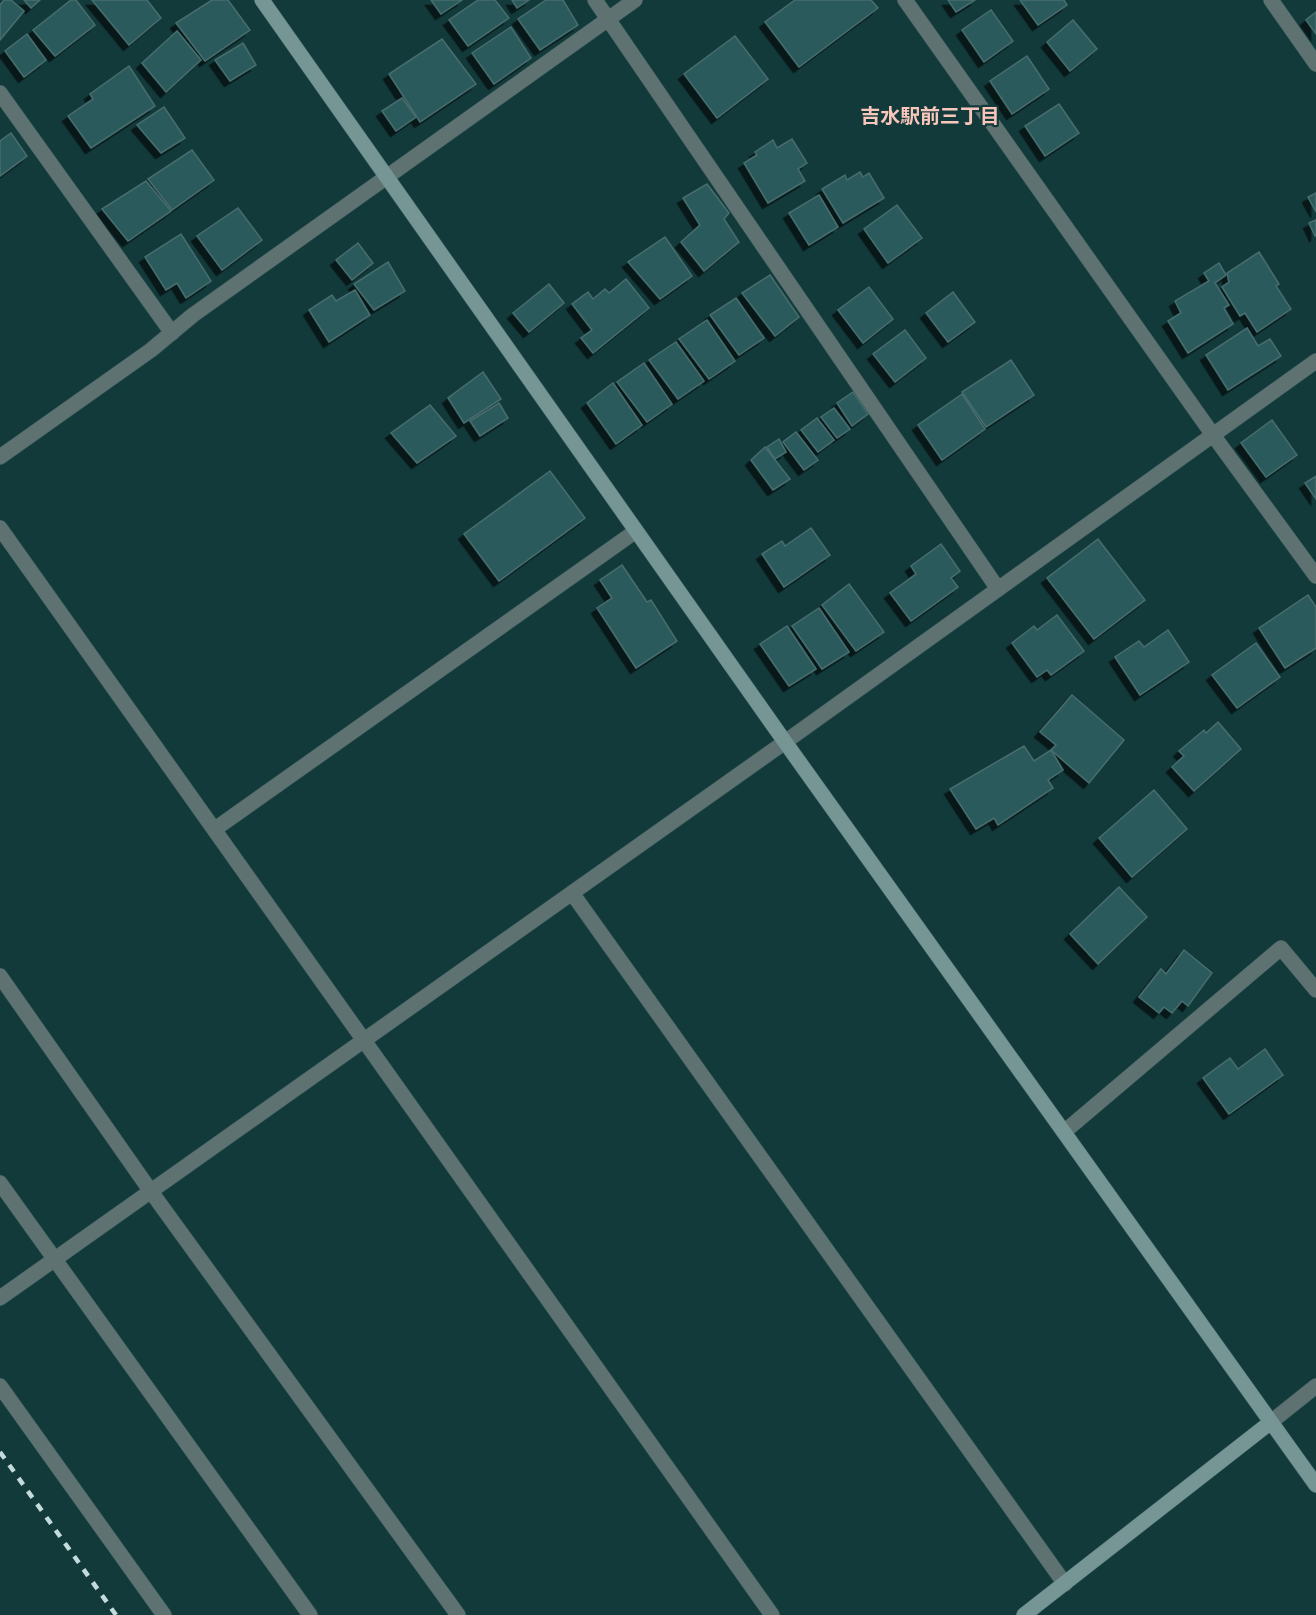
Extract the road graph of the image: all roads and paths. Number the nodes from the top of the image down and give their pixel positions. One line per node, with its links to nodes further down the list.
1 (262, 0): 9 (street)
2 (595, 0): 6 (street)
3 (635, 0): 6 (street)
4 (905, 0): 12 (street)
5 (1271, 0): 7 (street)
6 (609, 19): 9 (street); 17 (street)
7 (1316, 64)
8 (0, 93): 10 (street)
9 (387, 178): 10 (street); 15 (street)
10 (171, 333): 13 (street)
11 (1316, 361): 12 (street)
12 (1213, 435): 16 (street); 17 (street)
13 (0, 457)
14 (0, 528): 19 (street)
15 (636, 531): 18 (street); 19 (street)
16 (1316, 576)
17 (998, 589): 18 (street)
18 (786, 742): 20 (street); 24 (street)
19 (215, 829): 23 (street)
20 (572, 893): 23 (street); 33 (street)
21 (0, 976): 26 (street)
22 (1316, 990): 24 (street)
23 (365, 1039): 26 (street); 37 (street)
24 (1064, 1132): 31 (street)
25 (0, 1183): 27 (street)
26 (152, 1193): 27 (street); 36 (street)
27 (55, 1260): 28 (street); 35 (street)
28 (0, 1298)
29 (0, 1386): 34 (street)
30 (1316, 1386): 31 (street)
31 (1271, 1422): 32 (street); 33 (street)
32 (1316, 1485)
33 (1065, 1584): 38 (street)
34 (164, 1615)
35 (310, 1615)
36 (458, 1615)
37 (772, 1615)
38 (1024, 1615)

